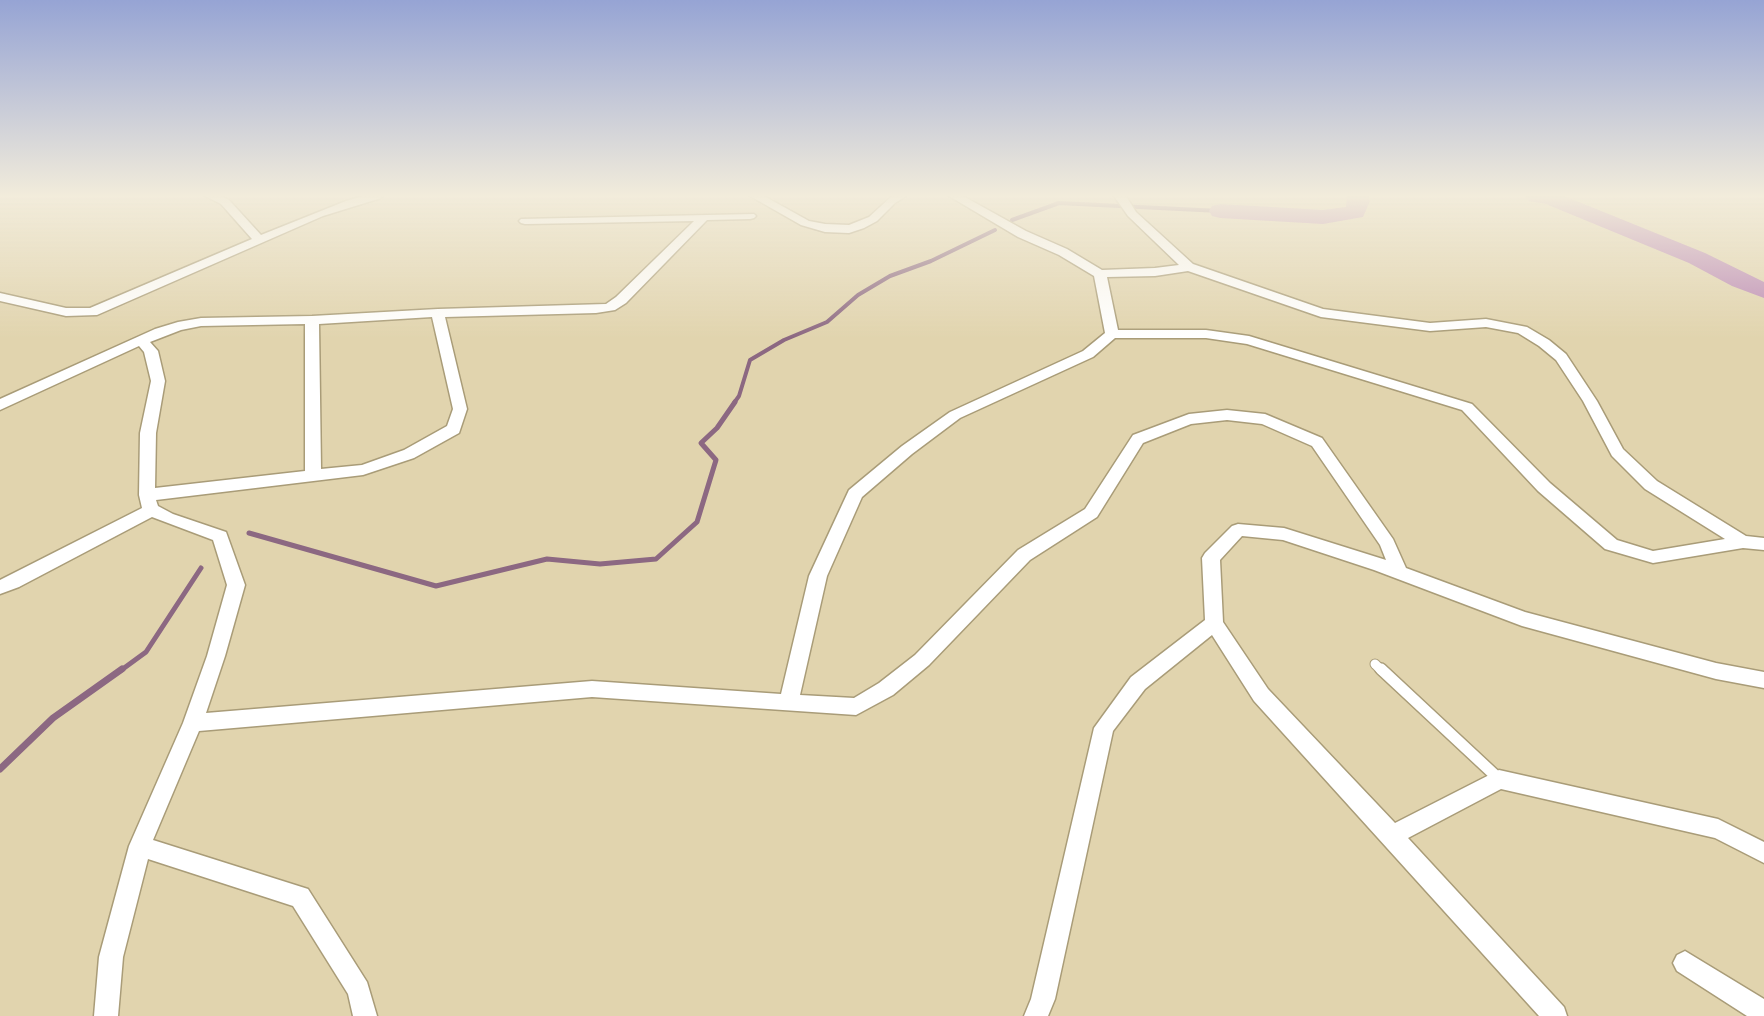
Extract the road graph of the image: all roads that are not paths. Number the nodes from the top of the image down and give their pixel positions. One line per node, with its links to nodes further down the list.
1 (249, 243): 7 (street)
2 (678, 243): 8 (street)
3 (1043, 243): 6 (street)
4 (1164, 243): 5 (street)
5 (1190, 267): 6 (street); 15 (street)
6 (1100, 274): 10 (street)
7 (0, 297)
8 (438, 313): 9 (street); 13 (street)
9 (312, 320): 11 (street); 13 (street)
10 (1112, 334): 15 (street); 22 (street)
11 (141, 340): 12 (street); 14 (street)
12 (0, 405)
13 (313, 476): 14 (street)
14 (149, 502): 18 (street); 23 (street)
15 (1742, 542): 16 (street)
16 (1764, 544)
17 (1400, 573): 19 (street); 21 (street); 22 (street)
18 (0, 587)
19 (1214, 623): 25 (street); 32 (street)
20 (1375, 664): 24 (lane)
21 (1764, 680)
22 (788, 703): 23 (street)
23 (193, 723): 26 (street)
24 (1499, 779): 25 (street); 27 (street)
25 (1392, 836): 33 (street)
26 (140, 846): 30 (street); 31 (street)
27 (1764, 853)
28 (1685, 963): 29 (street)
29 (1764, 1013)
30 (106, 1016)
31 (365, 1016)
32 (1036, 1016)
33 (1555, 1016)

